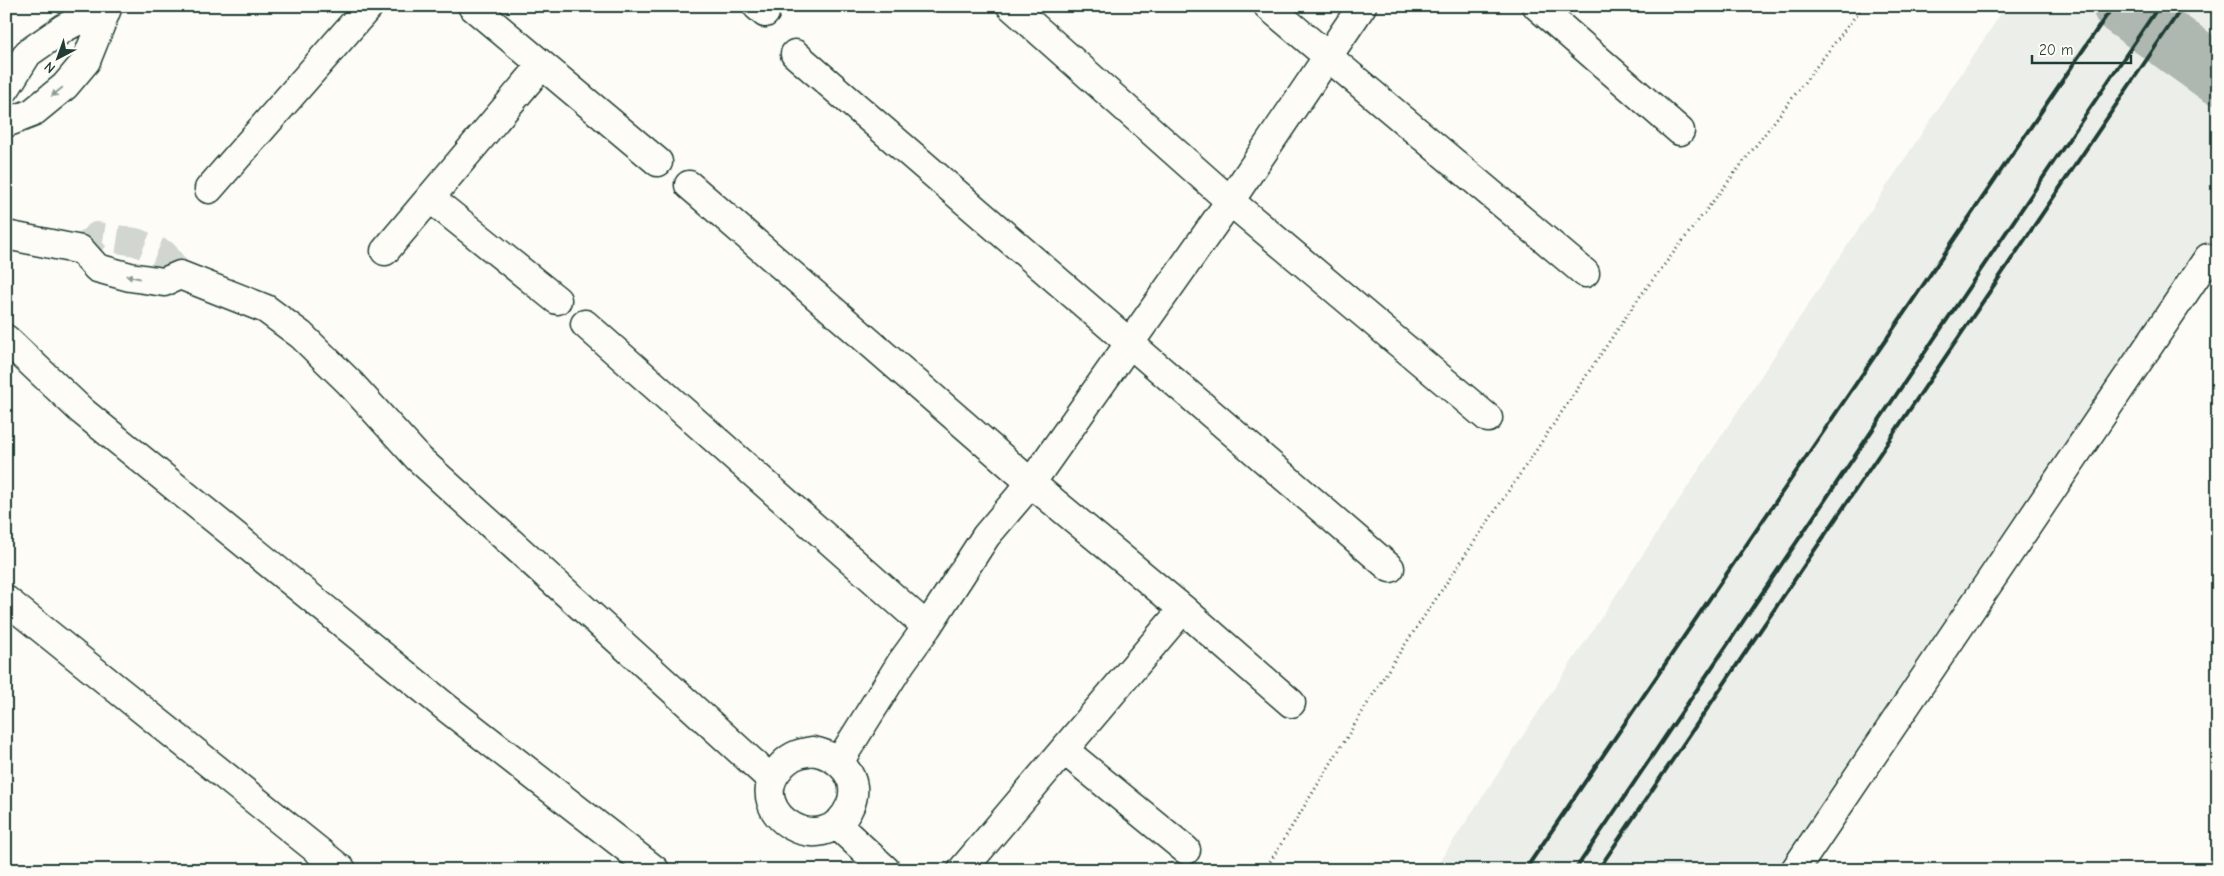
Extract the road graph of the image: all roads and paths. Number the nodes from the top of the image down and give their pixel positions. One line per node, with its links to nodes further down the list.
1 (106, 6): 12 (street); 13 (street, one-way to 13)
2 (369, 6): 17 (street)
3 (472, 6): 11 (street)
4 (1011, 6): 19 (street)
5 (1268, 6): 10 (street)
6 (1362, 6): 10 (street)
7 (1537, 6): 14 (street)
8 (1863, 6): 44 (path)
9 (795, 54): 27 (street)
10 (1328, 58): 19 (street); 23 (street)
11 (542, 65): 15 (street); 18 (street)
12 (6, 88)
13 (6, 123)
14 (1680, 131)
15 (658, 162)
16 (688, 184): 29 (street)
17 (208, 189)
18 (430, 198): 21 (street); 24 (street)
19 (1230, 201): 27 (street); 28 (street)
20 (6, 236): 37 (street, one-way to 20)
21 (385, 252)
22 (2208, 258): 45 (street)
23 (1585, 273)
24 (557, 300)
25 (585, 324): 33 (street)
26 (6, 339): 41 (street)
27 (1129, 343): 29 (street); 30 (street)
28 (1488, 418)
29 (1030, 482): 32 (street); 33 (street)
30 (1390, 568)
31 (6, 600): 40 (street)
32 (1183, 609): 34 (street); 35 (street)
33 (927, 627): 36 (street)
34 (1291, 703)
35 (1064, 750): 39 (street); 43 (street)
36 (839, 762): 37 (street); 38 (street)
37 (771, 779): 38 (street)
38 (836, 824): 42 (street)
39 (1186, 850)
40 (342, 870)
41 (655, 870)
42 (886, 870)
43 (962, 870)
44 (1265, 870)
45 (1795, 870)

